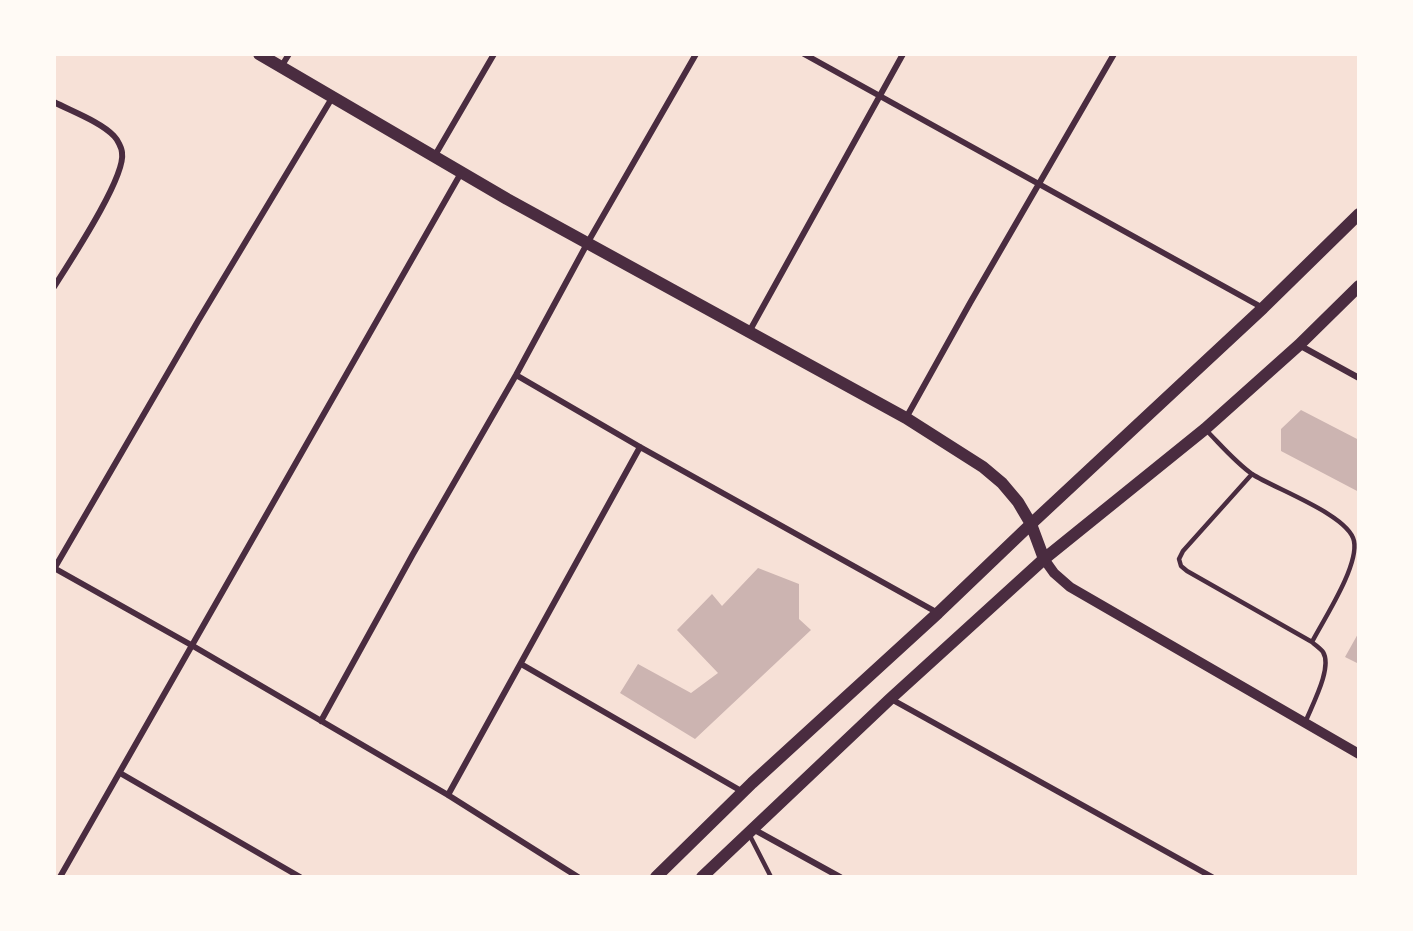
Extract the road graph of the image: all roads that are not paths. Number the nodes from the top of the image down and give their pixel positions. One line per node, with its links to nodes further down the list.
1 (259, 54): 8 (main road)
2 (289, 54): 8 (street)
3 (494, 54): 12 (street)
4 (696, 54): 16 (street)
5 (804, 54): 9 (street)
6 (903, 54): 9 (street)
7 (1114, 54): 14 (street)
8 (281, 67): 10 (main road)
9 (879, 97): 14 (street); 20 (street)
10 (332, 98): 12 (main road); 30 (street)
11 (54, 102): 18 (street)
12 (434, 158): 13 (main road)
13 (461, 173): 16 (main road); 33 (street)
14 (1040, 183): 19 (street); 24 (street)
15 (1359, 214): 19 (main road)
16 (588, 242): 20 (main road); 22 (street)
17 (1359, 286): 21 (main road)
18 (54, 287)
19 (1263, 308): 28 (main road)
20 (749, 332): 24 (main road)
21 (1299, 345): 23 (street); 25 (main road)
22 (516, 375): 26 (street); 36 (street)
23 (1359, 378)
24 (906, 418): 28 (main road)
25 (1205, 429): 27 (lane); 29 (main road)
26 (640, 447): 31 (street); 34 (street)
27 (1252, 474): 32 (lane); 32 (lane)
28 (1030, 524): 29 (main road); 31 (main road)
29 (1044, 559): 35 (main road); 37 (street)
30 (54, 568): 33 (street)
31 (938, 613): 40 (main road)
32 (1312, 642): 37 (lane)
33 (193, 646): 36 (street); 39 (street)
34 (521, 664): 40 (street); 41 (street)
35 (890, 699): 42 (main road); 50 (street)
36 (321, 721): 41 (street)
37 (1305, 723): 38 (street)
38 (1359, 754)
39 (120, 773): 43 (street); 44 (street)
40 (743, 792): 46 (main road)
41 (448, 795): 45 (street)
42 (750, 831): 47 (main road); 48 (lane); 49 (street)
43 (60, 877)
44 (300, 877)
45 (578, 877)
46 (656, 877)
47 (702, 877)
48 (771, 877)
49 (840, 877)
50 (1212, 877)

